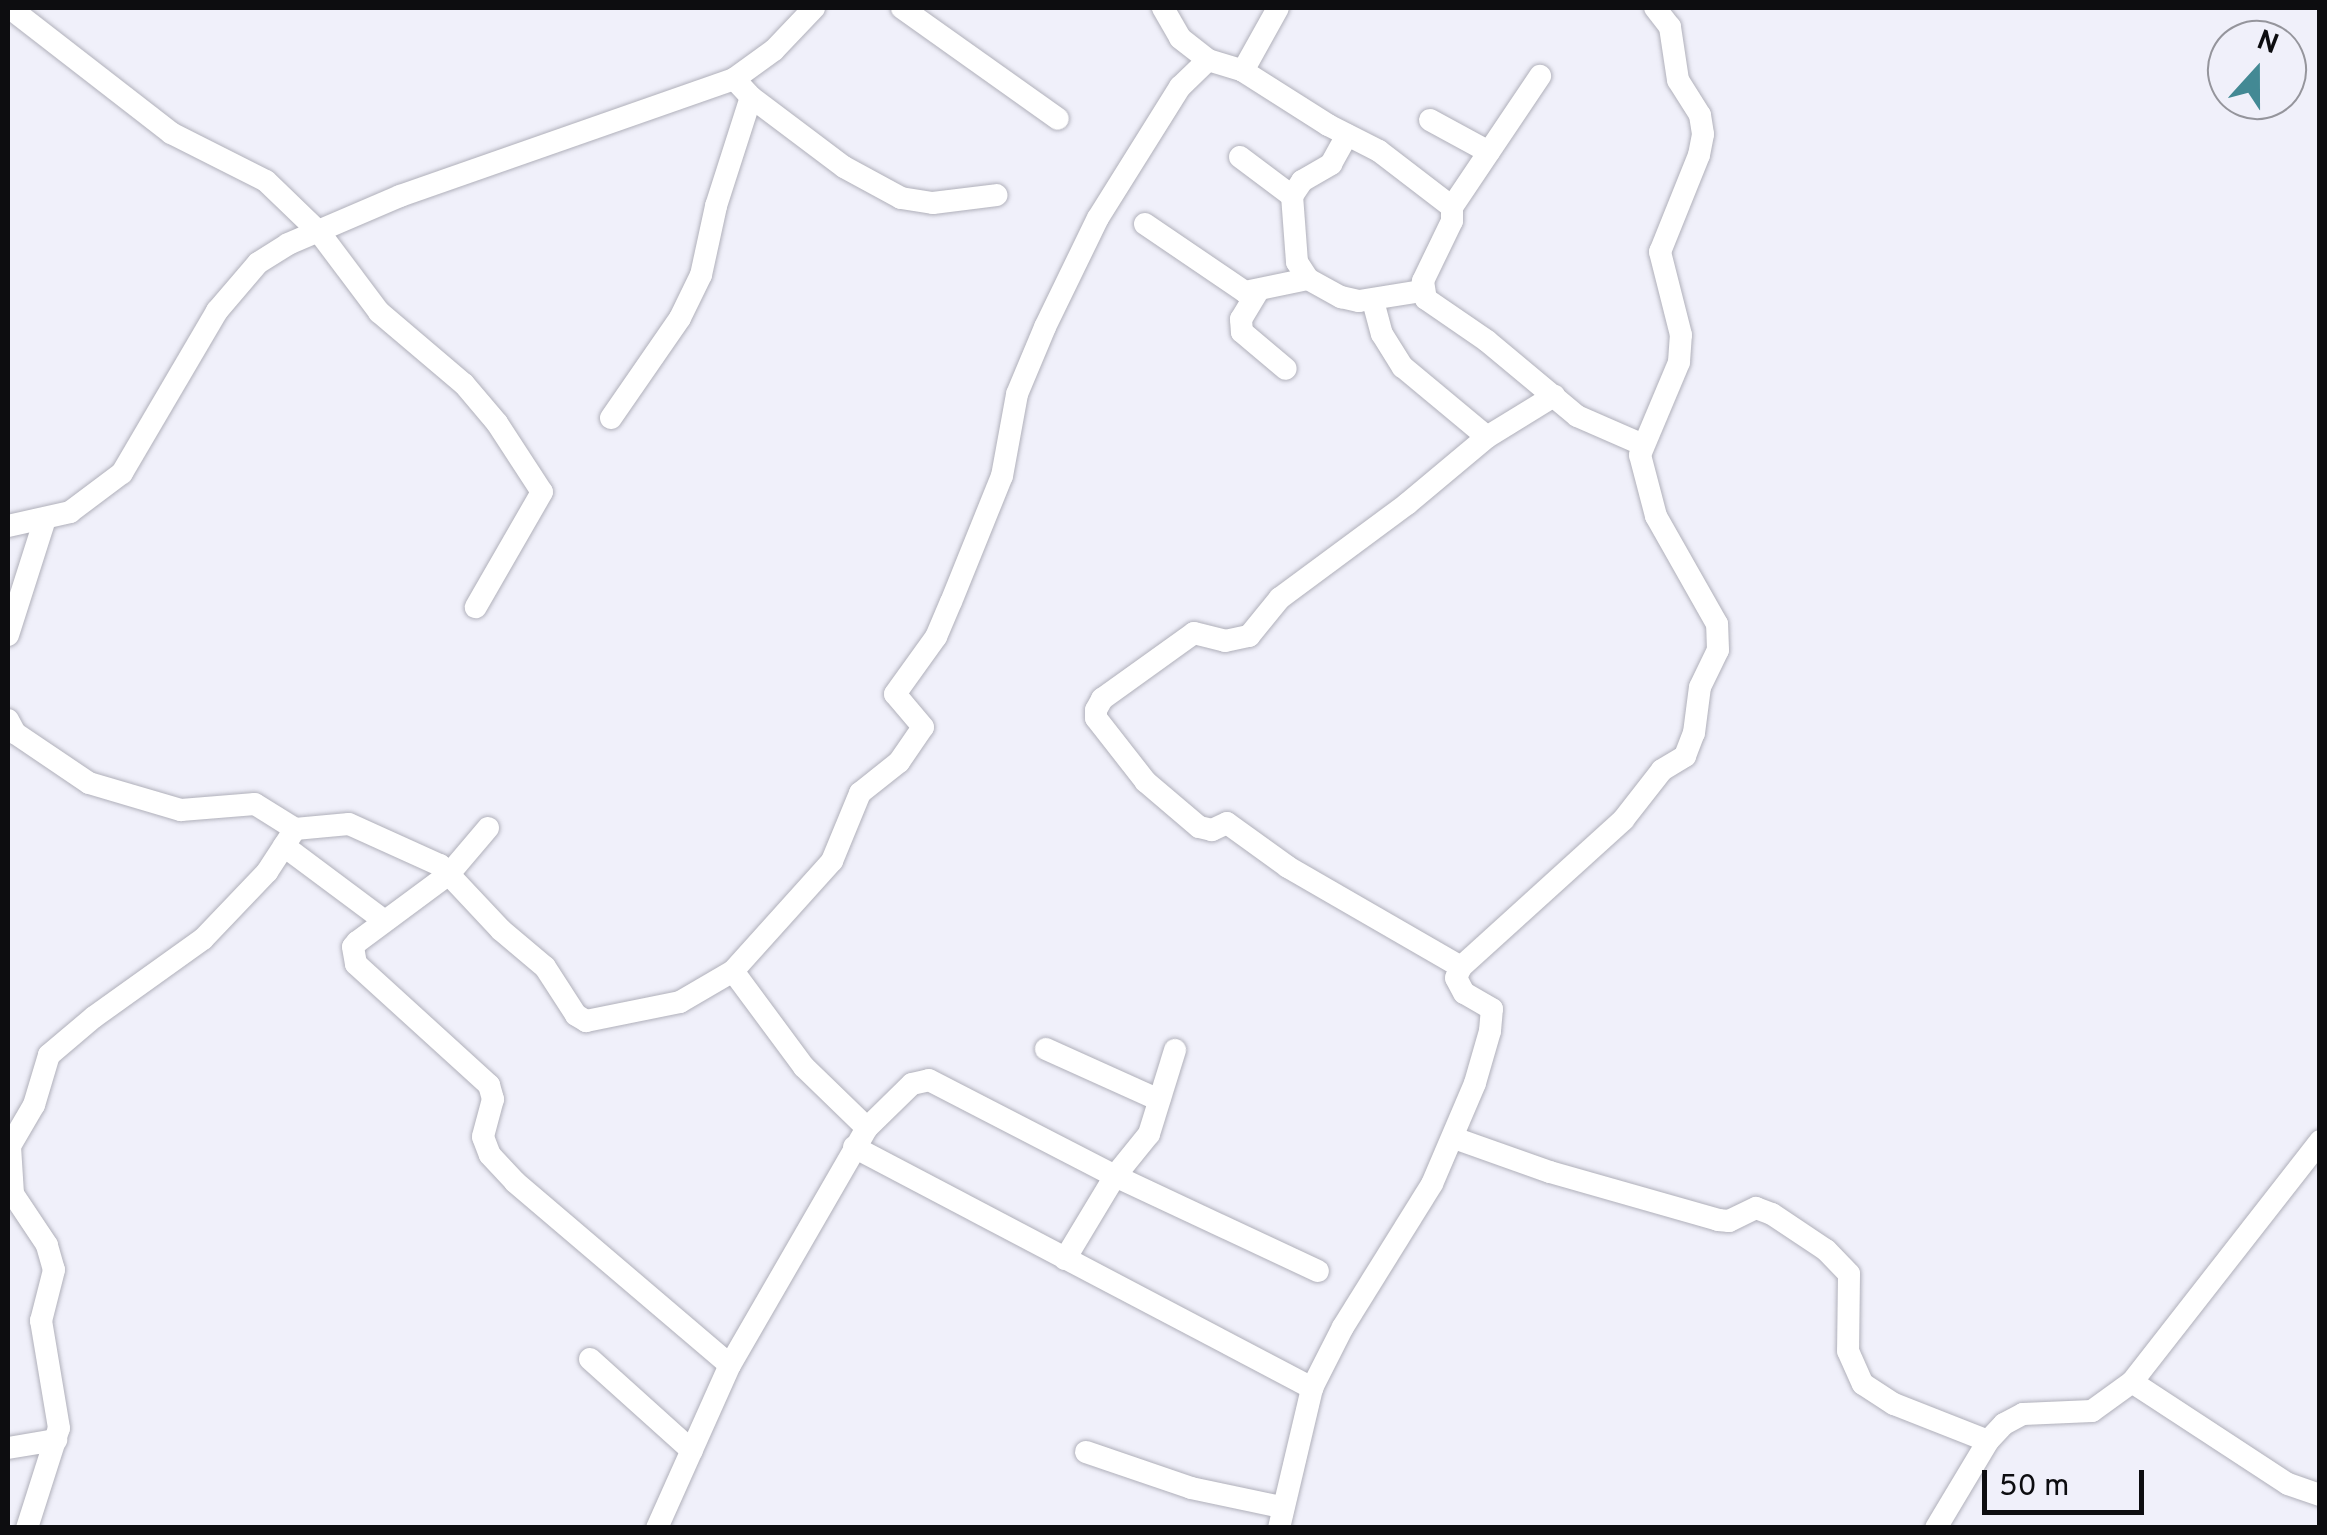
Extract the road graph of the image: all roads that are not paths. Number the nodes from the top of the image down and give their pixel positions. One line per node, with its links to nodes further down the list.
1 (10, 8): 21 (street)
2 (814, 8): 10 (street)
3 (902, 8): 12 (street)
4 (1164, 8): 7 (street)
5 (1278, 8): 8 (street)
6 (1655, 8): 30 (street)
7 (1208, 60): 8 (street); 41 (street)
8 (1242, 71): 14 (street)
9 (1540, 76): 15 (street)
10 (734, 79): 11 (street); 21 (street)
11 (752, 98): 17 (street); 28 (street)
12 (1058, 119)
13 (1430, 120): 15 (street)
14 (1347, 134): 18 (street); 19 (street)
15 (1489, 152): 19 (street)
16 (1240, 157): 18 (street)
17 (998, 195)
18 (1292, 196): 22 (street)
19 (1452, 206): 24 (street)
20 (1146, 224): 23 (street)
21 (319, 232): 31 (street); 33 (street)
22 (1308, 279): 23 (street); 25 (street)
23 (1258, 291): 26 (street)
24 (1422, 291): 25 (street); 27 (street)
25 (1373, 301): 29 (street)
26 (1286, 368)
27 (1554, 396): 29 (street); 30 (street)
28 (611, 418)
29 (1486, 437): 40 (street)
30 (1642, 444): 40 (street)
31 (45, 519): 32 (street); 34 (street)
32 (8, 526)
33 (476, 608)
34 (8, 634)
35 (8, 720): 37 (street)
36 (488, 828): 38 (street)
37 (290, 838): 38 (street); 39 (street); 49 (street)
38 (449, 874): 39 (street); 41 (street)
39 (382, 920): 53 (street)
40 (1461, 967): 46 (street)
41 (733, 972): 45 (street)
42 (1046, 1049): 44 (street)
43 (1175, 1050): 44 (street)
44 (1159, 1100): 48 (street)
45 (861, 1137): 48 (street); 50 (street); 53 (street)
46 (1454, 1138): 55 (street); 57 (street)
47 (2320, 1142): 54 (street)
48 (1115, 1176): 50 (street); 51 (street)
49 (10, 1194): 56 (street)
50 (1065, 1259): 55 (street)
51 (1318, 1271)
52 (590, 1359): 59 (street)
53 (730, 1365): 59 (street)
54 (2132, 1382): 57 (street); 61 (street)
55 (1312, 1388): 62 (street)
56 (56, 1440): 58 (street); 63 (street)
57 (1988, 1441): 65 (street)
58 (8, 1448)
59 (692, 1451): 64 (street)
60 (1086, 1452): 62 (street)
61 (2320, 1495)
62 (1280, 1517)
63 (27, 1528)
64 (657, 1528)
65 (1936, 1528)

